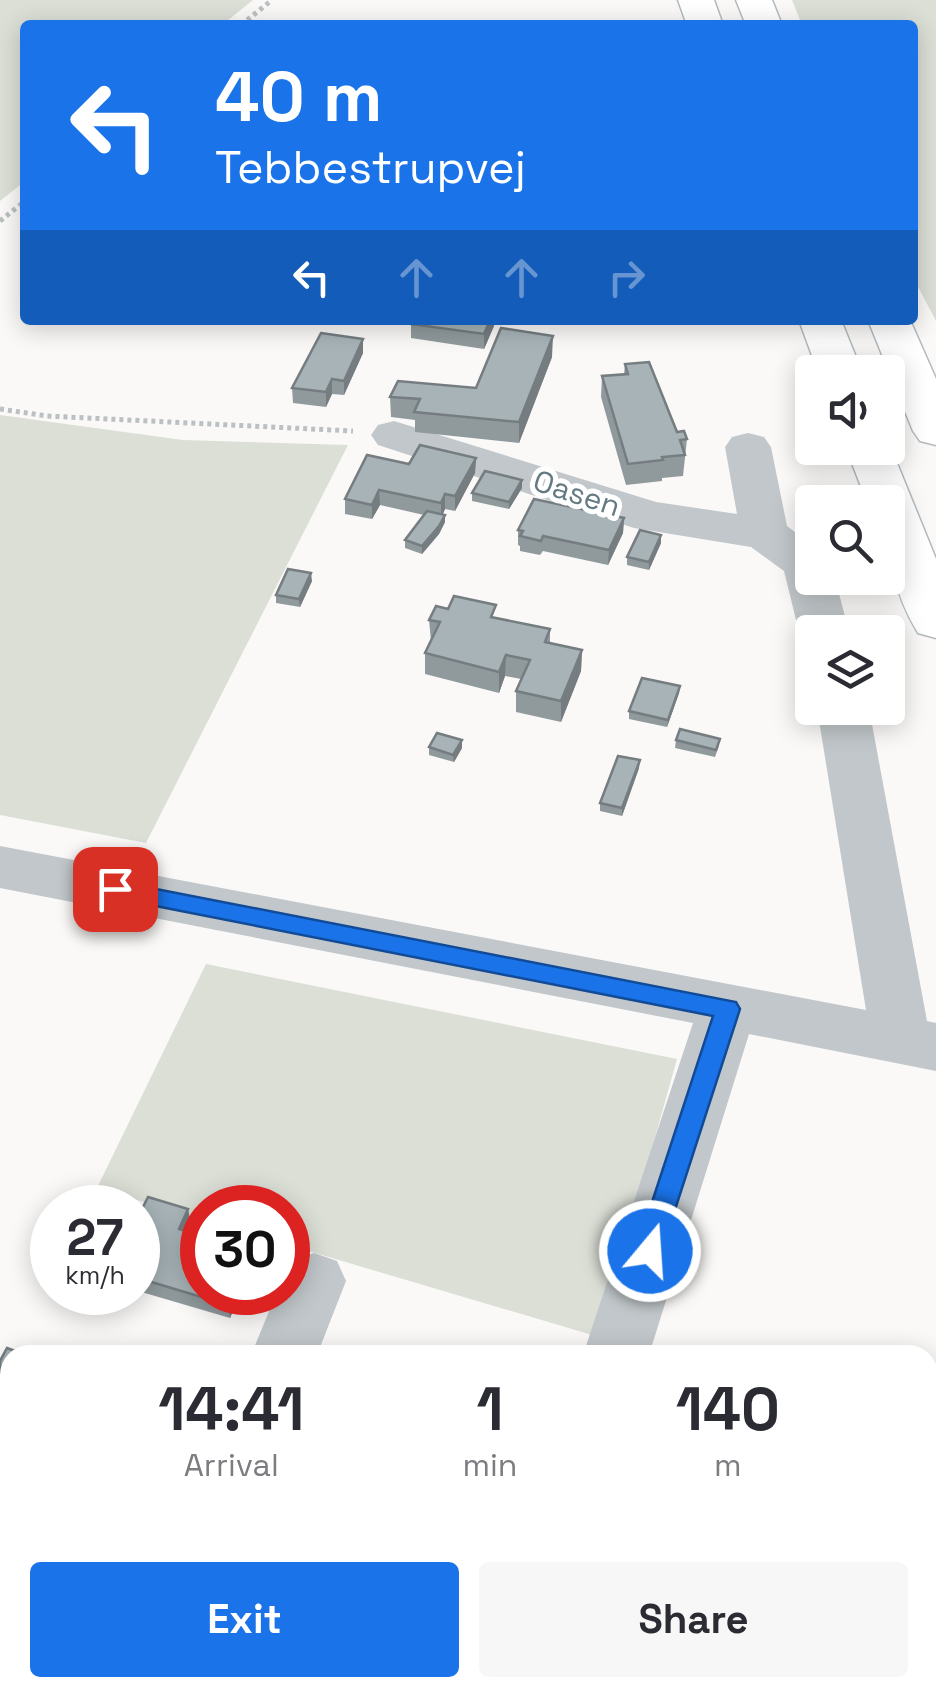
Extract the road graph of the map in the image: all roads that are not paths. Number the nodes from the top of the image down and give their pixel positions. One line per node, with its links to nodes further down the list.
1 (822, 325): 3 (highway)
2 (891, 325): 4 (highway)
3 (833, 355)
4 (936, 430)
5 (394, 435): 8 (street, Oasen)
6 (748, 447): 8 (street)
7 (876, 465): 10 (highway)
8 (764, 532): 9 (street, Oasen)
9 (820, 615)
10 (936, 621)
11 (847, 725): 14 (street)
12 (0, 867): 13 (street)
13 (728, 1009): 14 (street); 17 (street)
14 (918, 1043)
15 (314, 1281): 16 (street)
16 (288, 1345)
17 (619, 1345)

